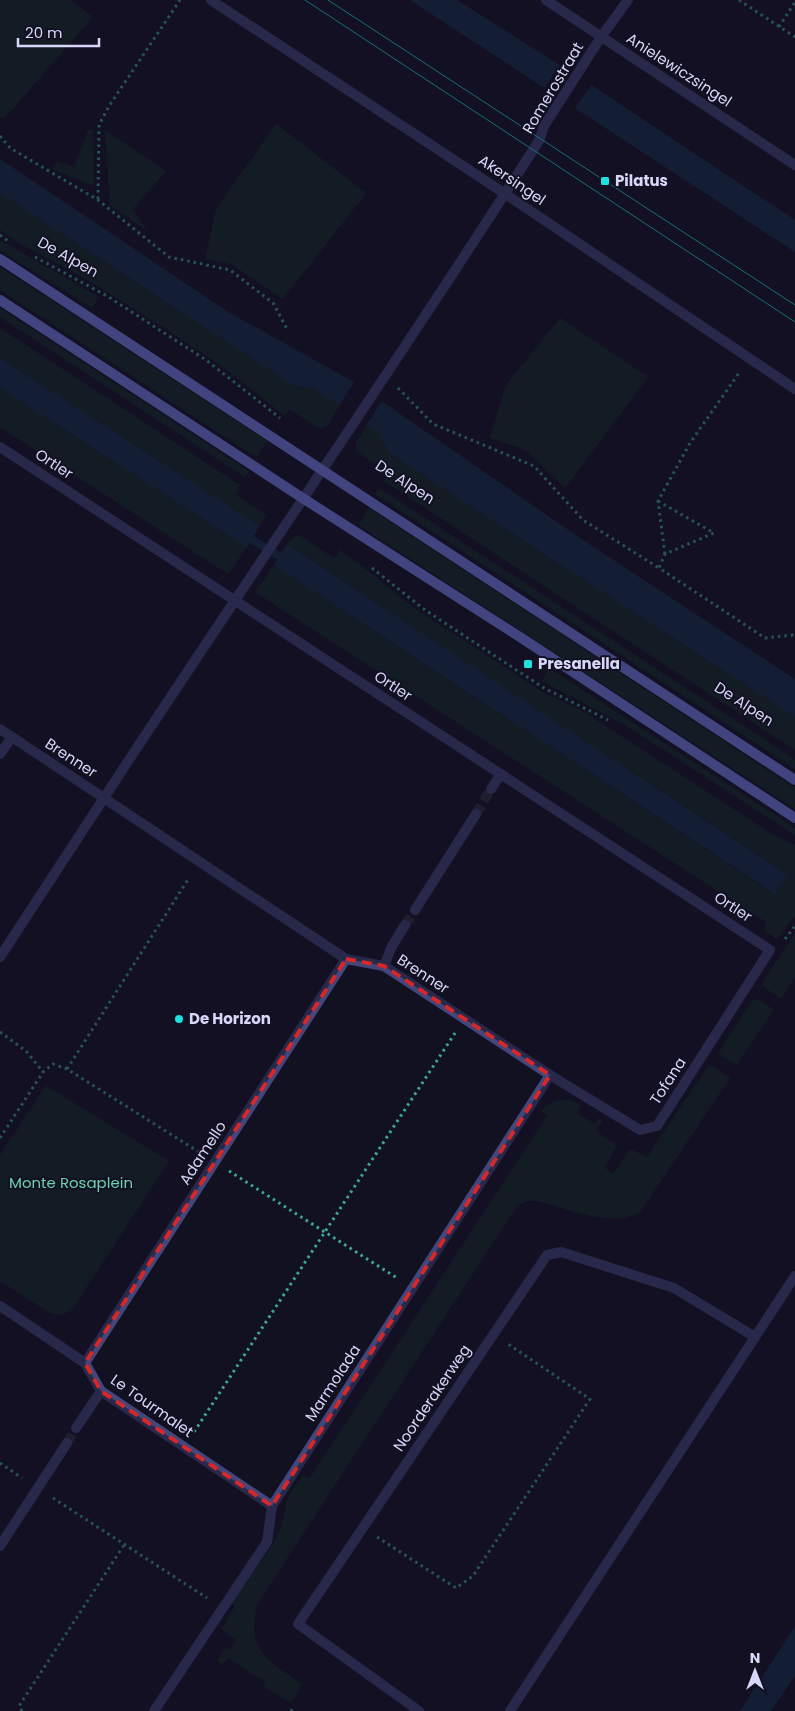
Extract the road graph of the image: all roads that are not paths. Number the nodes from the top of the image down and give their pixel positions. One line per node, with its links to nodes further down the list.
1 (211, 0): 6 (street, Akersingel)
2 (546, 0): 4 (street, Anielewiczsingel)
3 (628, 0): 4 (street, Romerostraat)
4 (601, 37): 5 (street, Anielewiczsingel); 6 (street, Romerostraat)
5 (795, 165)
6 (504, 193): 9 (street, Akersingel); 11 (street)
7 (0, 259): 11 (main road)
8 (0, 300): 12 (main road)
9 (795, 389)
10 (0, 447): 13 (street, Ortler)
11 (324, 469): 12 (street); 18 (main road)
12 (304, 499): 13 (street); 22 (main road)
13 (234, 600): 17 (street, Ortler); 20 (street)
14 (0, 729): 15 (street, Brenner)
15 (12, 737): 16 (street); 20 (street, Brenner)
16 (0, 754)
17 (501, 774): 19 (street); 25 (street, Ortler)
18 (795, 780)
19 (492, 789)
20 (104, 798): 26 (street); 27 (street, Brenner)
21 (476, 814): 23 (street)
22 (795, 818)
23 (415, 910)
24 (405, 925): 28 (street)
25 (770, 950): 29 (street, Tofana)
26 (0, 957)
27 (346, 959): 28 (street, Brenner); 33 (street, Adamello)
28 (384, 966): 29 (street, Brenner)
29 (550, 1075): 37 (street, Marmolada)
30 (795, 1276): 32 (street)
31 (0, 1306): 33 (street, Le Tourmalet)
32 (755, 1337): 40 (street, Noorderakerweg); 41 (street)
33 (84, 1363): 34 (street, Le Tourmalet)
34 (101, 1391): 35 (street); 37 (street, Le Tourmalet)
35 (76, 1428)
36 (67, 1443): 38 (street)
37 (272, 1506): 39 (street, Marmolada)
38 (0, 1546)
39 (154, 1711)
40 (419, 1711)
41 (510, 1711)

